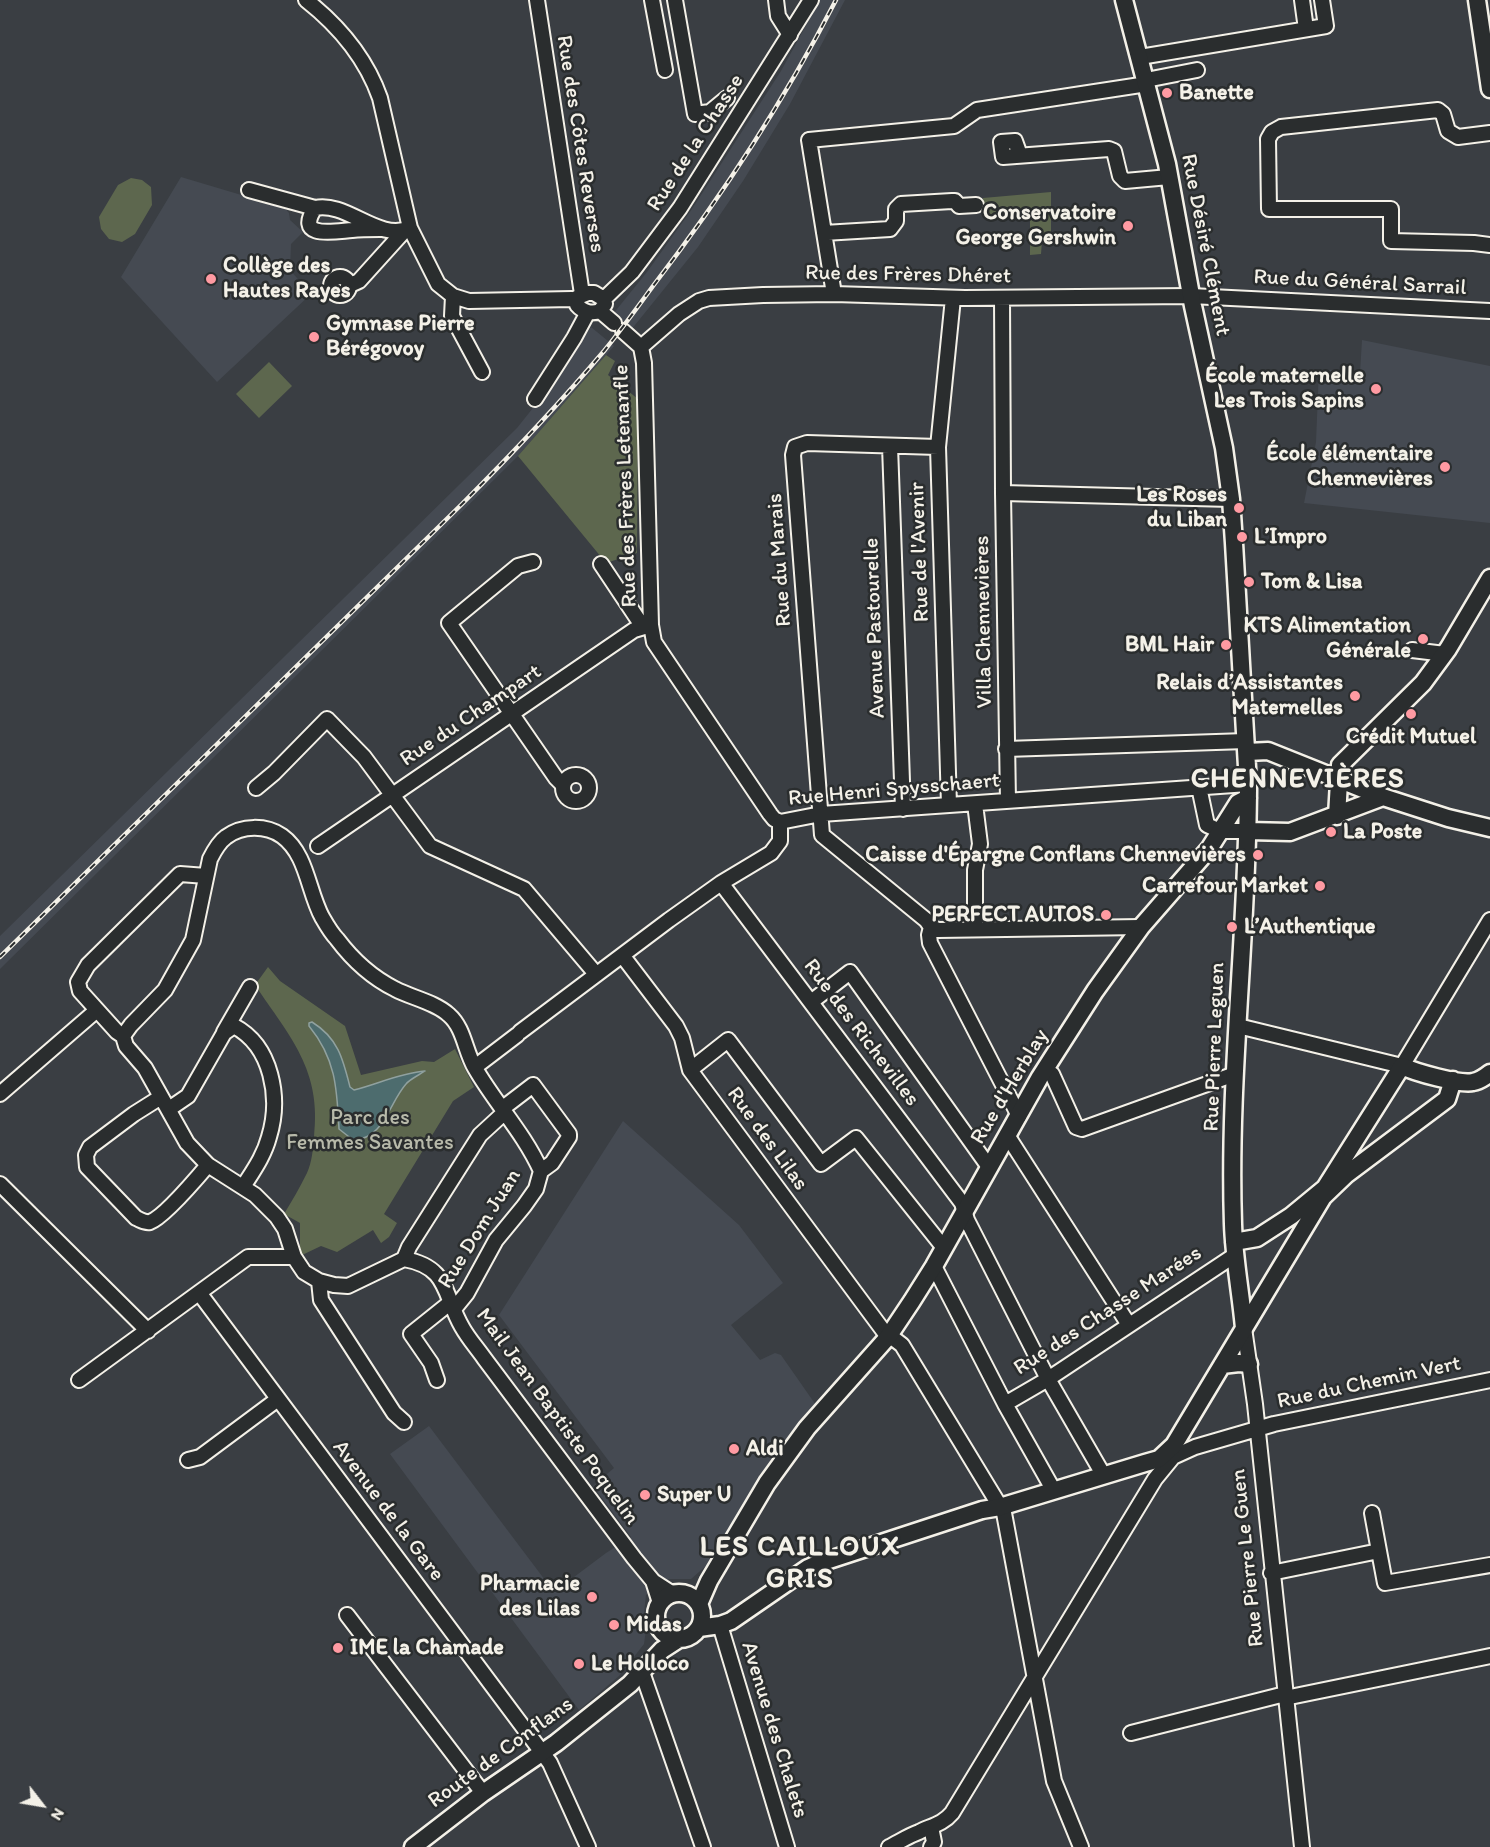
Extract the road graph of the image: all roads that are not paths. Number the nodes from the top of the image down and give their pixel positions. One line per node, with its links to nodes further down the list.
1 (306, 0): 26 (street)
2 (537, 0): 33 (street, Rue des Côtes Reverses)
3 (652, 0): 14 (street)
4 (675, 0): 18 (street)
5 (776, 0): 12 (street)
6 (811, 0): 12 (street, Rue de la Chasse)
7 (1124, 0): 13 (main road, Rue Désiré Clément)
8 (1302, 0): 11 (street)
9 (1322, 0): 11 (street)
10 (1477, 0): 17 (main road)
11 (1306, 29): 13 (street)
12 (790, 35): 36 (street, Rue de la Chasse)
13 (1140, 57): 16 (main road, Rue Désiré Clément)
14 (665, 70)
15 (1197, 70): 16 (street)
16 (1146, 82): 21 (main road, Rue Désiré Clément); 27 (street)
17 (1490, 89)
18 (727, 98)
19 (1490, 133): 28 (street)
20 (1020, 155): 21 (street)
21 (1169, 177): 32 (main road, Rue Désiré Clément)
22 (249, 190): 24 (street)
23 (976, 205): 27 (street)
24 (315, 208): 25 (street); 25 (street)
25 (381, 229): 26 (street)
26 (408, 229): 29 (street); 31 (street)
27 (824, 233): 30 (street)
28 (1490, 245)
29 (348, 286)
30 (834, 294): 34 (street, Rue des Frères Dhéret); 38 (street, Rue des Frères Dhéret)
31 (453, 296): 33 (street); 39 (street)
32 (1191, 296): 35 (street, Rue des Frères Dhéret); 37 (street, Rue du Général Sarrail); 44 (main road, Rue Désiré Clément)
33 (579, 298): 36 (street); 36 (street)
34 (952, 298): 35 (street, Rue des Frères Dhéret); 42 (street, Rue de l'Avenir)
35 (1002, 298): 43 (street, Villa Chennevières)
36 (597, 307): 38 (street); 40 (street, Rue de la Chasse)
37 (1490, 311)
38 (641, 347): 48 (street, Rue des Frères Letenanfle)
39 (482, 372)
40 (536, 399)
41 (890, 446): 42 (street, Rue du Marais); 64 (street, Avenue Pastourelle); 65 (street, Rue du Marais)
42 (938, 447): 63 (street, Rue de l'Avenir)
43 (1003, 493): 44 (street); 53 (street, Villa Chennevières)
44 (1231, 499): 52 (main road, Rue Désiré Clément)
45 (533, 562): 51 (street)
46 (601, 564): 48 (street)
47 (1490, 578): 50 (main road)
48 (647, 626): 51 (street, Rue du Champart); 67 (street)
49 (1412, 650): 50 (street)
50 (1445, 654): 54 (main road)
51 (512, 713): 55 (street); 59 (street, Rue du Champart)
52 (1246, 746): 53 (street); 54 (main road); 58 (main road, Rue Désiré Clément)
53 (1006, 749): 61 (street, Villa Chennevières)
54 (1338, 779): 60 (main road); 66 (main road)
55 (563, 785)
56 (1199, 787): 58 (street, Rue Henri Spysschaert); 61 (street, Rue Henri Spysschaert); 69 (street)
57 (256, 788): 59 (street)
58 (1248, 791): 69 (main road, Rue d'Herblay); 70 (main road, Rue Pierre Leguen)
59 (391, 796): 71 (street, Rue du Champart); 79 (street)
60 (1383, 797): 66 (main road); 68 (main road)
61 (1008, 801): 62 (street, Rue Henri Spysschaert)
62 (975, 804): 63 (street, Rue Henri Spysschaert); 77 (street)
63 (949, 805): 64 (street, Rue Henri Spysschaert)
64 (903, 808): 65 (street, Rue Henri Spysschaert)
65 (821, 814): 67 (street, Rue Henri Spysschaert); 75 (street)
66 (1337, 816): 70 (main road)
67 (780, 822): 73 (street, Rue Henri Spysschaert)
68 (1490, 828)
69 (1220, 831): 70 (street); 76 (main road, Rue d'Herblay)
70 (1248, 831): 83 (main road, Rue Pierre Leguen)
71 (299, 857): 72 (street); 87 (street)
72 (206, 876): 82 (street); 85 (street)
73 (721, 883): 79 (street, Rue Henri Spysschaert); 81 (street, Rue des Richevilles)
74 (1490, 920): 86 (street)
75 (931, 927): 77 (street); 97 (street)
76 (1141, 927): 77 (street); 89 (main road, Rue d'Herblay)
77 (975, 929)
78 (626, 959): 88 (street, Rue des Lilas)
79 (596, 974): 87 (street, Rue Henri Spysschaert)
80 (250, 987): 84 (street)
81 (811, 1002): 100 (street); 106 (street, Rue des Richevilles)
82 (97, 1010): 85 (street); 93 (street)
83 (1238, 1026): 86 (street); 90 (main road, Rue Pierre Leguen)
84 (224, 1033): 95 (street); 104 (street)
85 (123, 1036): 94 (street)
86 (1402, 1066): 92 (main road); 101 (main road)
87 (475, 1067): 96 (street)
88 (690, 1070): 109 (street); 120 (street, Rue des Lilas)
89 (1044, 1070): 90 (street); 97 (main road, Rue d'Herblay)
90 (1235, 1074): 110 (main road, Rue Pierre Leguen)
91 (1488, 1078): 92 (main road)
92 (1453, 1080): 101 (main road)
93 (0, 1094)
94 (161, 1097): 95 (street); 99 (street)
95 (170, 1109): 99 (street)
96 (504, 1110): 102 (street); 102 (street, Rue Dom Juan); 112 (street)
97 (1019, 1116): 98 (main road, Rue d'Herblay)
98 (1007, 1135): 100 (main road, Rue d'Herblay); 117 (street)
99 (208, 1165): 104 (street)
100 (989, 1167): 106 (main road, Rue d'Herblay)
101 (1343, 1170): 105 (main road)
102 (541, 1171): 116 (street, Rue Dom Juan)
103 (0, 1184): 119 (street)
104 (243, 1187): 111 (street)
105 (1328, 1188): 107 (main road, Rue des Chasse Marées); 108 (main road)
106 (964, 1211): 109 (main road, Rue d'Herblay); 123 (street, Rue des Richevilles)
107 (1291, 1216): 108 (main road); 110 (main road, Rue des Chasse Marées)
108 (1310, 1217): 118 (main road)
109 (944, 1248): 113 (main road, Rue d'Herblay)
110 (1235, 1254): 117 (street, Rue des Chasse Marées); 118 (main road, Rue Pierre Le Guen)
111 (294, 1257): 114 (street); 115 (street)
112 (404, 1258): 114 (street); 116 (street, Mail Jean Baptiste Poquelin)
113 (934, 1266): 120 (main road, Rue d'Herblay); 128 (street)
114 (319, 1281): 129 (street)
115 (200, 1294): 119 (street); 127 (street, Avenue de la Gare)
116 (453, 1306): 125 (street, Rue Dom Juan); 143 (street, Mail Jean Baptiste Poquelin)
117 (1129, 1325): 123 (street, Rue des Chasse Marées)
118 (1244, 1328): 121 (street, Rue Pierre Le Guen); 122 (main road)
119 (148, 1331): 124 (street)
120 (888, 1336): 137 (street, Rue des Lilas); 142 (main road, Rue d'Herblay)
121 (1249, 1364): 122 (main road); 130 (street, Rue Pierre Le Guen)
122 (1222, 1365): 131 (main road)
123 (1048, 1379): 128 (street, Rue des Chasse Marées); 135 (street, Rue des Richevilles)
124 (79, 1380)
125 (437, 1380)
126 (1490, 1380): 130 (street, Rue du Chemin Vert)
127 (278, 1399): 134 (street); 156 (street, Avenue de la Gare)
128 (1005, 1404): 136 (street)
129 (404, 1422)
130 (1257, 1429): 132 (street, Rue du Chemin Vert); 141 (street, Rue Pierre Le Guen)
131 (1182, 1432): 132 (street); 133 (main road)
132 (1195, 1447): 133 (street, Rue du Chemin Vert)
133 (1166, 1458): 135 (main road); 152 (street)
134 (188, 1460)
135 (1104, 1476): 136 (main road)
136 (1054, 1491): 137 (main road)
137 (1000, 1507): 146 (main road); 152 (street, Rue des Lilas)
138 (1372, 1513): 139 (street)
139 (1379, 1551): 140 (street); 141 (street)
140 (1490, 1565)
141 (1271, 1572): 154 (street, Rue Pierre Le Guen)
142 (709, 1581): 143 (main road); 144 (main road)
143 (672, 1597): 144 (main road); 147 (main road)
144 (699, 1604): 148 (main road)
145 (347, 1615): 157 (street)
146 (720, 1625): 148 (main road); 162 (street, Avenue des Chalets)
147 (659, 1627): 149 (main road); 153 (main road, Route de Conflans)
148 (699, 1628): 149 (main road)
149 (679, 1639): 151 (main road, Route de Conflans)
150 (1490, 1656): 154 (street)
151 (642, 1672): 153 (main road, Route de Conflans); 161 (street)
152 (1035, 1678): 158 (street); 165 (street, Rue des Lilas)
153 (615, 1695): 156 (main road, Route de Conflans)
154 (1285, 1696): 155 (street); 166 (street, Rue Pierre Le Guen)
155 (1131, 1733)
156 (543, 1752): 157 (main road, Route de Conflans); 160 (street, Avenue de la Gare)
157 (483, 1793): 159 (main road, Route de Conflans)
158 (931, 1827): 163 (street); 164 (street)
159 (413, 1847)
160 (588, 1847)
161 (703, 1847)
162 (787, 1847)
163 (889, 1847)
164 (931, 1847)
165 (1081, 1847)
166 (1302, 1847)

